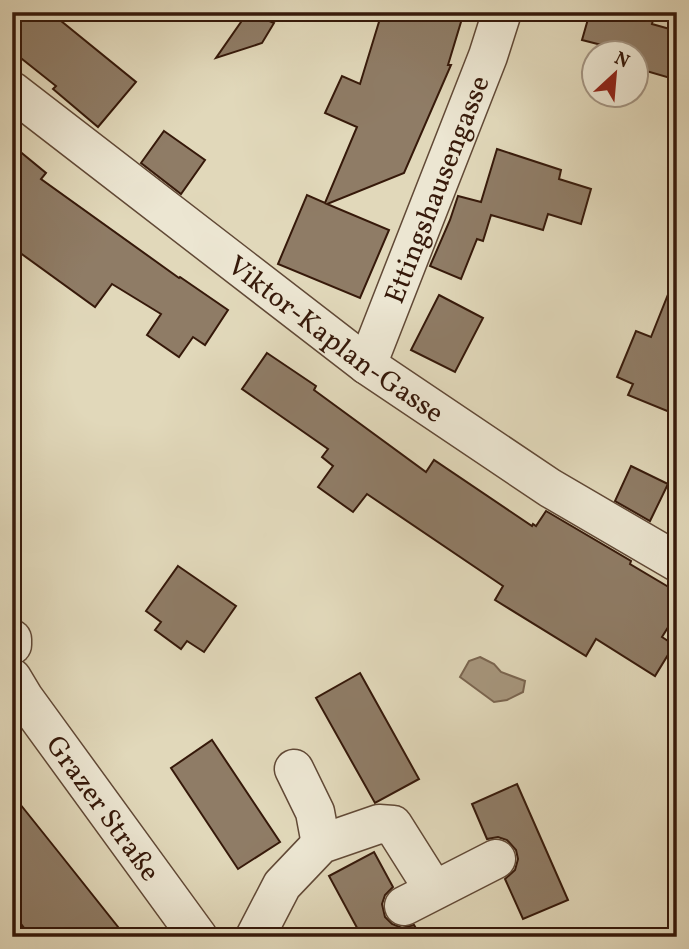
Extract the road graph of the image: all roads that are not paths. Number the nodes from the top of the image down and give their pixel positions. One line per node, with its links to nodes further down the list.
1 (502, 12): 3 (street, Ettingshausengasse)
2 (12, 91): 3 (street, Viktor-Kaplan-Gasse)
3 (367, 365): 4 (street, Viktor-Kaplan-Gasse)
4 (677, 562)
5 (12, 639): 6 (street)
6 (12, 645)
7 (12, 678): 11 (street, Grazer Straße)
8 (294, 769): 9 (street)
9 (321, 845): 10 (street); 12 (street)
10 (496, 859)
11 (198, 937)
12 (255, 937)

